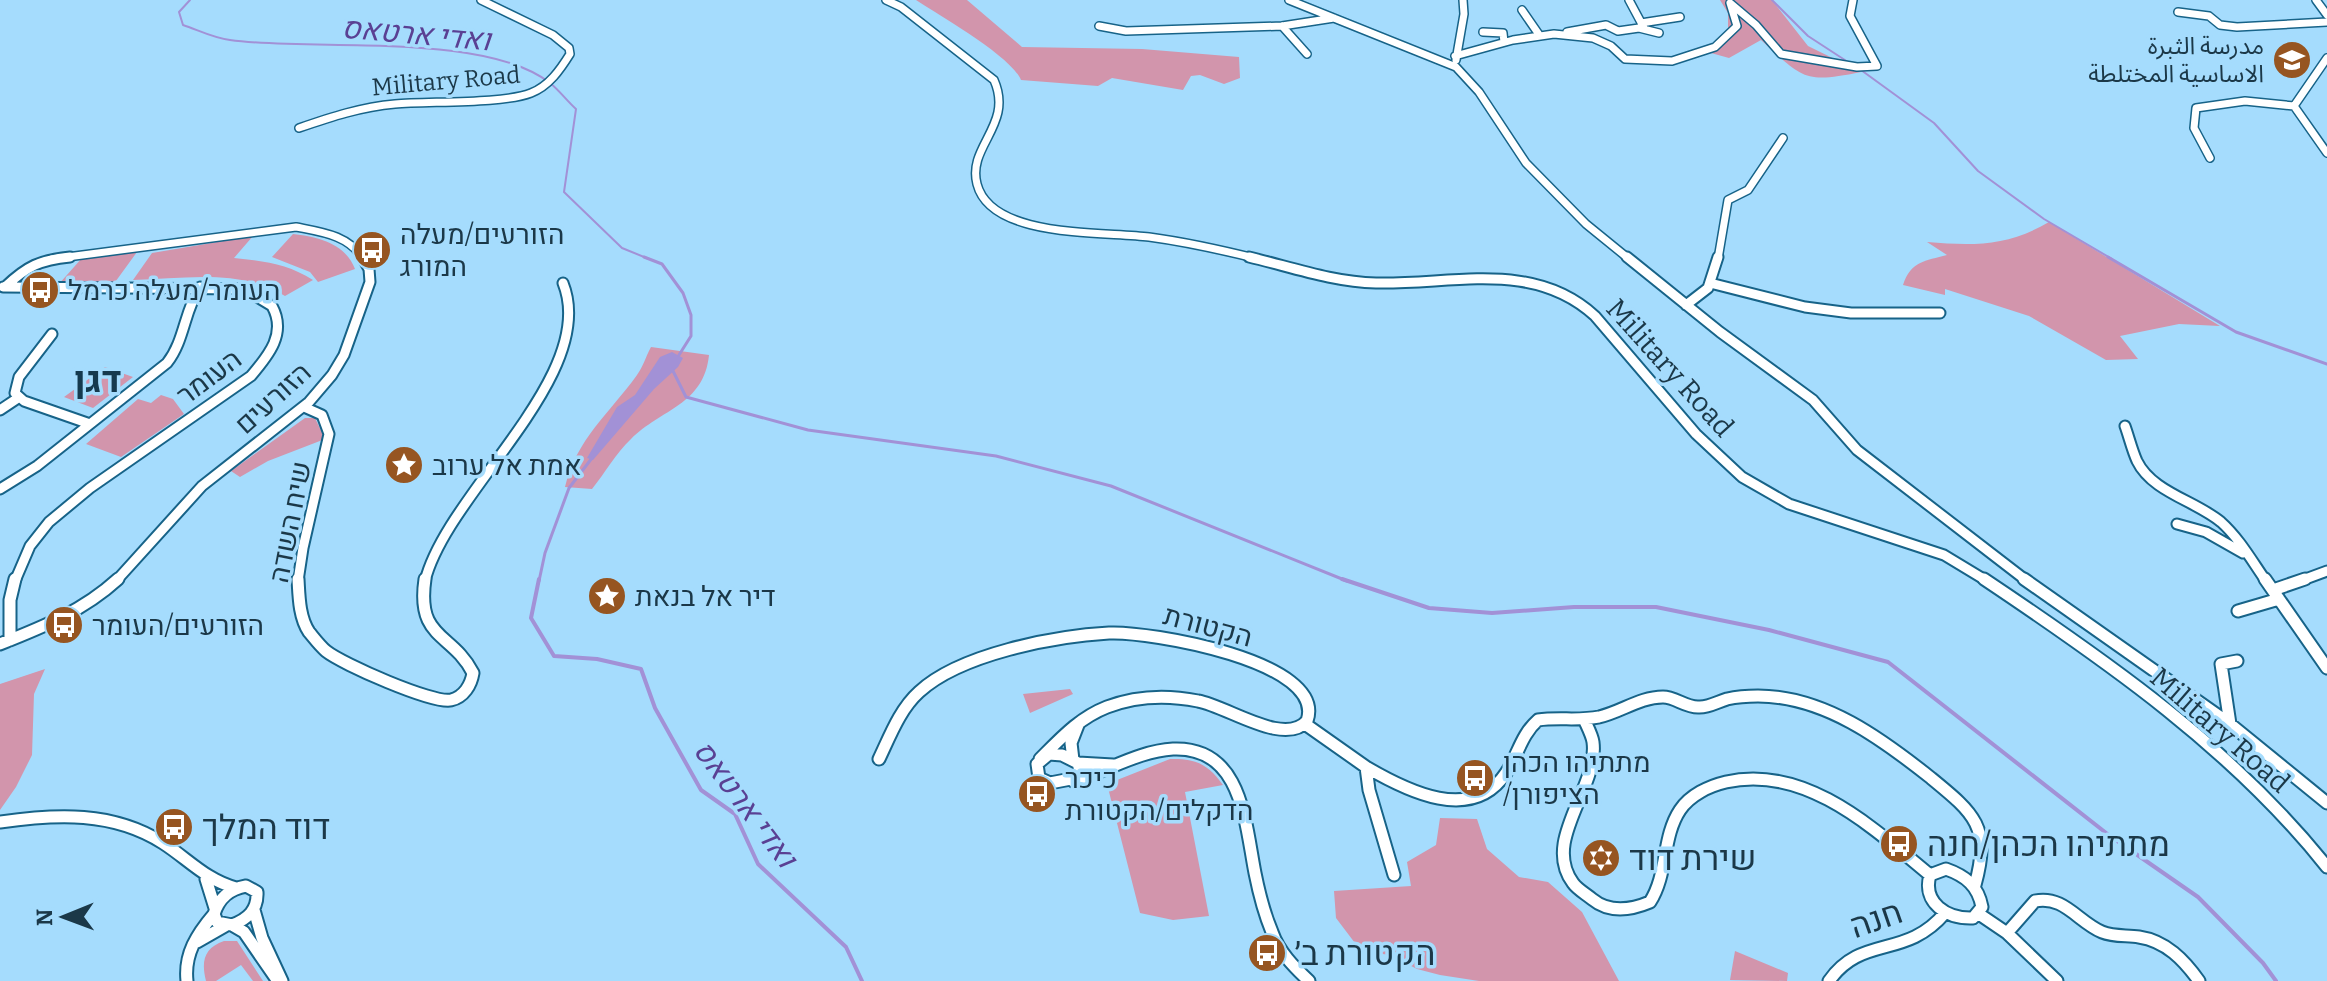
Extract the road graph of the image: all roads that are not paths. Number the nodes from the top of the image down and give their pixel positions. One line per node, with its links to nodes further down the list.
1 (481, 0): 29 (street, Military Road)
2 (886, 0): 66 (street, Military Road)
3 (1289, 0): 12 (street)
4 (1463, 0): 23 (street)
5 (1629, 0): 16 (street)
6 (1853, 0): 18 (street)
7 (2316, 0): 10 (street)
8 (1522, 10): 20 (street)
9 (2178, 12): 13 (street)
10 (2327, 15)
11 (1680, 17): 16 (street)
12 (1336, 18): 15 (street); 25 (street)
13 (2327, 22)
14 (1099, 26): 15 (street)
15 (1282, 26): 22 (street)
16 (1642, 26): 18 (street); 19 (street)
17 (1483, 32): 21 (street)
18 (1567, 32): 20 (street)
19 (1659, 33)
20 (1540, 36): 21 (street)
21 (1504, 42): 23 (street)
22 (1307, 54)
23 (1455, 56): 25 (street)
24 (2327, 58): 26 (street)
25 (1456, 67): 37 (street)
26 (2314, 75): 27 (street); 28 (street)
27 (2327, 81)
28 (2294, 106): 31 (street); 32 (street)
29 (299, 128)
30 (1783, 138): 34 (street)
31 (2327, 153)
32 (2210, 158)
33 (563, 283): 41 (street, שיח השדה)
34 (1710, 283): 37 (street); 38 (street)
35 (3, 287): 36 (street, העומר); 41 (street, הזורעים)
36 (200, 287): 43 (street); 51 (street, העומר)
37 (1686, 305): 57 (street)
38 (1940, 313)
39 (52, 334): 40 (street)
40 (18, 398): 42 (street); 43 (street)
41 (304, 407): 51 (street, הזורעים)
42 (0, 410)
43 (90, 424): 45 (street)
44 (2125, 426): 47 (street)
45 (0, 489)
46 (2177, 524): 47 (street)
47 (2249, 557): 49 (street)
48 (2327, 571): 49 (street)
49 (2276, 594): 50 (street); 53 (street)
50 (2238, 611)
51 (5, 642)
52 (2237, 661): 57 (street)
53 (2327, 668)
54 (1089, 715): 56 (street); 59 (street); 61 (street)
55 (1584, 719): 62 (street); 68 (street); 70 (street)
56 (1305, 724): 58 (street, הקטורת); 62 (street)
57 (2230, 724): 64 (street)
58 (879, 759)
59 (1040, 759): 61 (street); 63 (street)
60 (1128, 761): 61 (street); 63 (street); 81 (street)
61 (1075, 762): 63 (street)
62 (1366, 767): 67 (street)
63 (1073, 781)
64 (2327, 803)
65 (0, 822): 69 (street)
66 (2327, 867)
67 (1394, 875)
68 (1930, 875): 70 (street); 74 (street)
69 (206, 879): 71 (street); 73 (street)
70 (1975, 885): 75 (street)
71 (236, 888): 72 (street); 73 (street)
72 (254, 910): 76 (street); 80 (street)
73 (215, 911): 76 (street); 78 (street)
74 (1945, 913): 75 (street); 82 (street, חנה)
75 (1979, 914): 77 (street)
76 (229, 925): 78 (street); 80 (street)
77 (2007, 933): 83 (street); 84 (street)
78 (192, 947): 79 (street)
79 (187, 981)
80 (279, 981)
81 (1309, 981)
82 (1829, 981)
83 (2057, 981)
84 (2199, 981)

